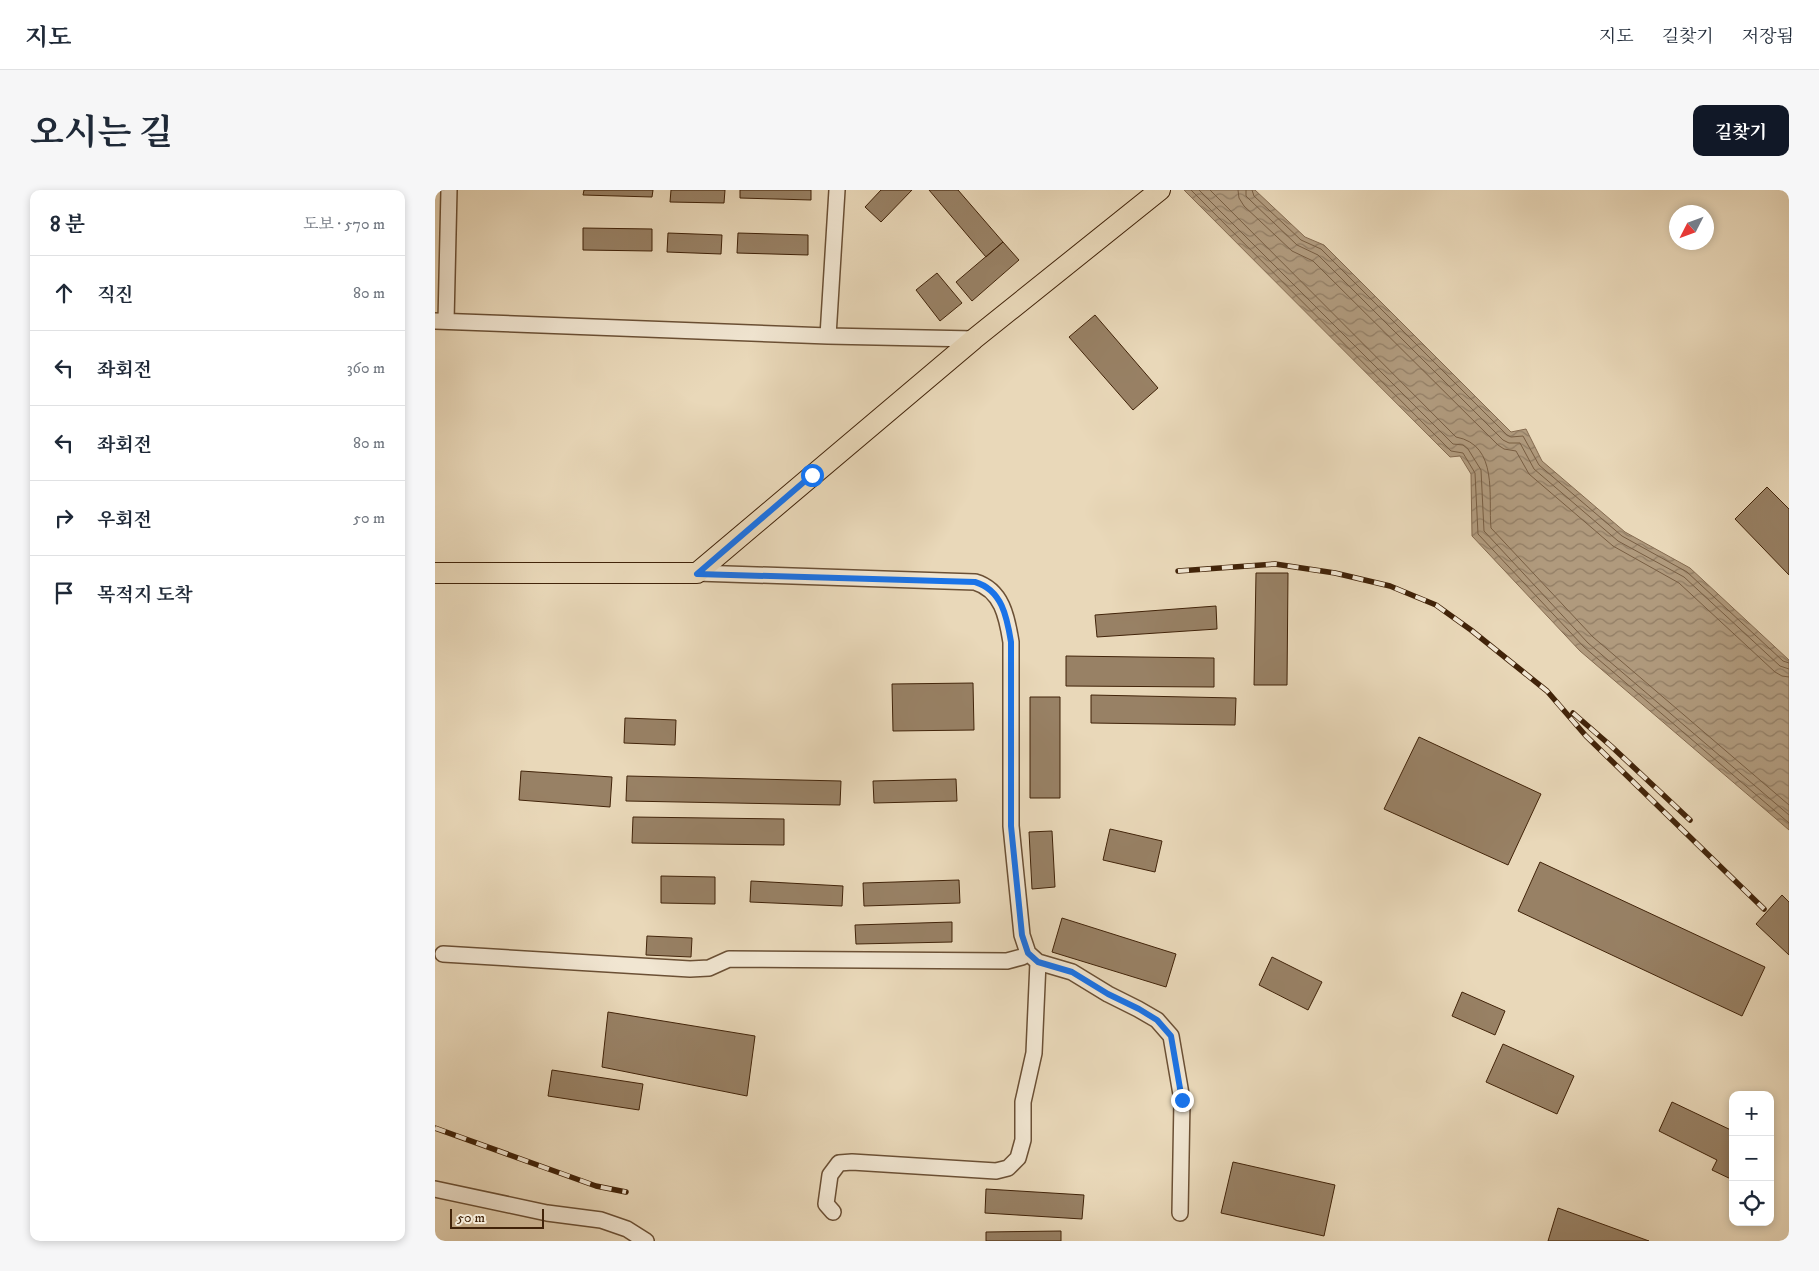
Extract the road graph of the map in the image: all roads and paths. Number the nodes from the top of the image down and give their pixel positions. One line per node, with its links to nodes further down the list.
1 (449, 190): 4 (street)
2 (837, 190): 5 (street)
3 (1159, 190): 6 (main road)
4 (440, 321): 5 (street)
5 (828, 336): 6 (street)
6 (974, 339): 8 (main road)
7 (435, 573): 8 (main road)
8 (697, 574): 10 (street)
9 (443, 954): 10 (street)
10 (1033, 958): 12 (street); 13 (street)
11 (435, 1189): 14 (street)
12 (833, 1212)
13 (1180, 1213)
14 (646, 1241)

